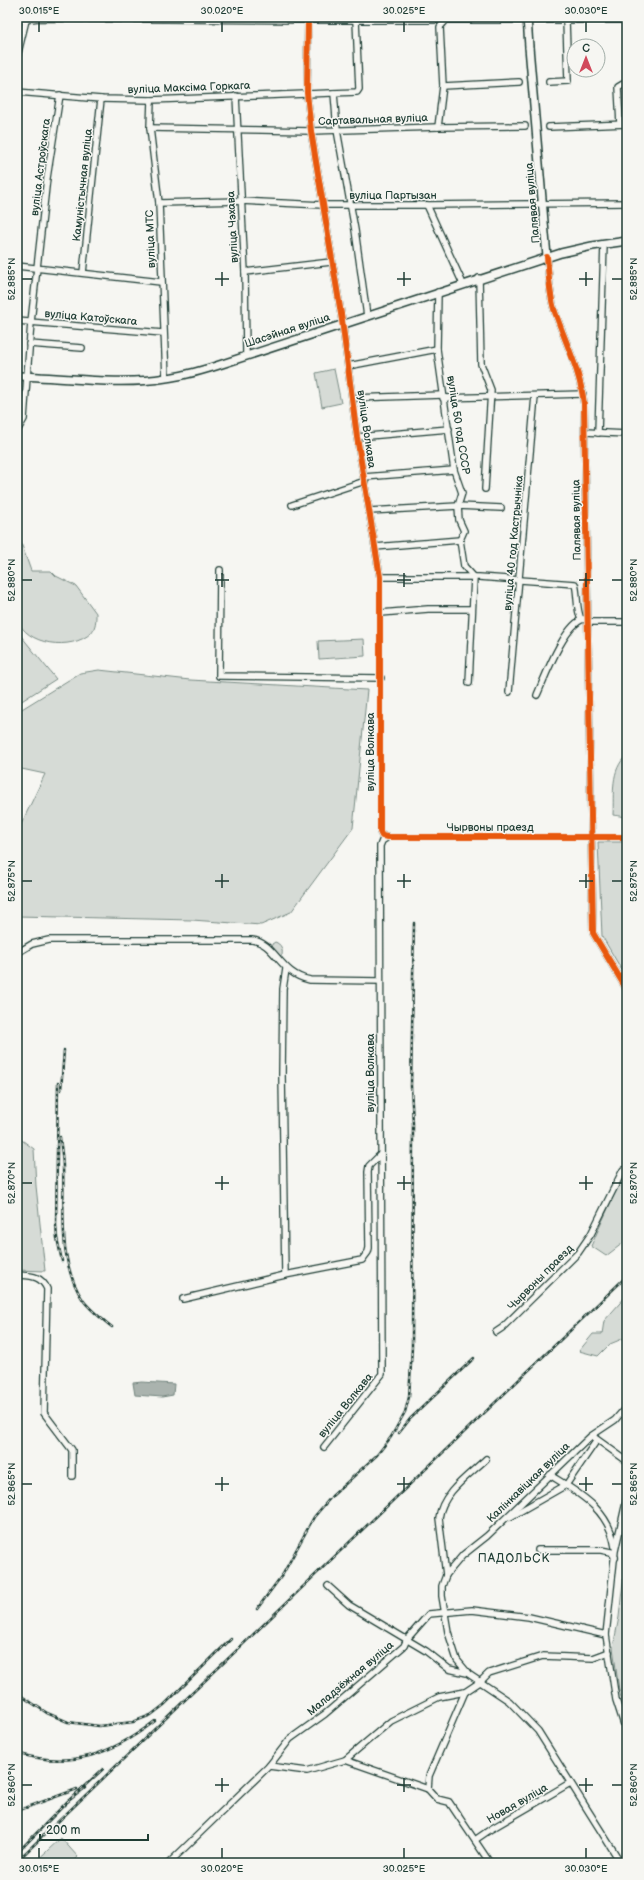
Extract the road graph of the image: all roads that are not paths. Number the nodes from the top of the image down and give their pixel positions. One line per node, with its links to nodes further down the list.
1 (527, 17): 33 (main road, Палявая вуліца, bridge)
2 (447, 19): 5 (street); 6 (street); 13 (street)
3 (26, 20): 4 (street); 8 (street); 9 (street)
4 (308, 20): 5 (street); 15 (street, вуліца Волкава)
5 (356, 20): 16 (street, вуліца Максіма Горкага)
6 (566, 20): 7 (street); 11 (street)
7 (627, 20)
8 (17, 21)
9 (17, 57)
10 (519, 82): 13 (street)
11 (549, 82)
12 (627, 84): 21 (street)
13 (443, 86): 24 (street)
14 (17, 92): 17 (street, вуліца Максіма Горкага)
15 (307, 93): 16 (street, вуліца Максіма Горкага); 18 (street, вуліца Максіма Горкага); 29 (street, вуліца Волкава)
16 (334, 93): 28 (street)
17 (60, 95): 19 (street, вуліца Максіма Горкага); 42 (street, вуліца Астроўскага)
18 (236, 96): 20 (street, вуліца Максіма Горкага); 27 (street, вуліца Чэхава)
19 (101, 99): 20 (street, вуліца Максіма Горкага); 44 (street, Камуністычная вуліца)
20 (150, 100): 26 (street, вуліца МТС)
21 (620, 124): 22 (street); 25 (street)
22 (627, 124)
23 (525, 126): 24 (street, Сартавальная вуліца)
24 (438, 127): 28 (street, Сартавальная вуліца)
25 (549, 127)
26 (150, 128): 27 (street, Сартавальная вуліца); 31 (street, вуліца МТС)
27 (236, 130): 29 (street, Сартавальная вуліца); 30 (street, вуліца Чэхава)
28 (337, 130): 29 (street, Сартавальная вуліца); 35 (street)
29 (311, 132): 34 (street, вуліца Волкава)
30 (241, 201): 31 (street, вуліца Партызан); 34 (street, вуліца Партызан); 43 (street, вуліца Чэхава)
31 (159, 203): 46 (street, вуліца МТС)
32 (627, 203): 33 (street, вуліца Партызан)
33 (543, 204): 36 (street, вуліца Партызан); 39 (main road, Палявая вуліца)
34 (323, 205): 35 (street, вуліца Партызан); 40 (street, вуліца Волкава)
35 (350, 205): 36 (street, вуліца Партызан); 49 (street)
36 (428, 205): 47 (street)
37 (627, 241): 38 (main road, Шасэйная вуліца)
38 (604, 244): 39 (main road, Шасэйная вуліца); 70 (street)
39 (547, 257): 45 (main road, Шасэйная вуліца); 62 (street, Палявая вуліца)
40 (332, 262): 43 (street); 52 (street, вуліца Волкава)
41 (17, 266): 42 (street)
42 (38, 268): 44 (street); 51 (street, вуліца Астроўскага)
43 (244, 272): 57 (street, вуліца Чэхава)
44 (83, 273): 46 (street)
45 (480, 278): 47 (main road, Шасэйная вуліца); 63 (street)
46 (161, 282): 53 (street, вуліца МТС)
47 (463, 284): 48 (main road, Шасэйная вуліца)
48 (438, 292): 49 (main road, Шасэйная вуліца); 56 (street, вуліца 50 год СССР)
49 (366, 316): 52 (main road, Шасэйная вуліца)
50 (17, 321): 51 (street, вуліца Катоўскага)
51 (31, 322): 53 (street, вуліца Катоўскага); 54 (street, вуліца Астроўскага)
52 (342, 324): 57 (main road, Шасэйная вуліца); 58 (street, вуліца Волкава)
53 (163, 333): 61 (street, вуліца МТС)
54 (29, 344): 55 (street); 60 (street, вуліца Астроўскага)
55 (82, 348)
56 (437, 350): 58 (street); 65 (street, вуліца 50 год СССР)
57 (246, 356): 61 (main road, Шасэйная вуліца)
58 (348, 366): 66 (street, вуліца Волкава)
59 (17, 376): 60 (main road, Шасэйная вуліца)
60 (26, 376): 61 (main road, Шасэйная вуліца); 68 (street, вуліца Астроўскага)
61 (166, 378)
62 (583, 394): 64 (street); 69 (street, Палявая вуліца)
63 (491, 396): 64 (street); 65 (street); 75 (street)
64 (536, 396): 85 (street, вуліца 40 год Кастрычніка)
65 (443, 397): 66 (street); 67 (street, вуліца 50 год СССР)
66 (353, 398): 72 (street, вуліца Волкава)
67 (449, 429): 72 (street); 73 (street, вуліца 50 год СССР)
68 (17, 431)
69 (585, 432): 70 (street); 89 (street, Палявая вуліца)
70 (598, 433): 71 (street)
71 (627, 434)
72 (357, 437): 74 (street, вуліца Волкава)
73 (454, 470): 74 (street); 77 (street, вуліца 50 год СССР)
74 (364, 479): 76 (street); 79 (street, вуліца Волкава)
75 (485, 489)
76 (292, 505)
77 (458, 506): 78 (street); 79 (street); 80 (street, вуліца 50 год СССР)
78 (501, 508)
79 (369, 511): 81 (street, вуліца Волкава)
80 (460, 540): 81 (street); 84 (street, вуліца 50 год СССР)
81 (375, 547): 83 (street, вуліца Волкава)
82 (220, 570): 91 (street)
83 (380, 577): 84 (street); 87 (street, вуліца Волкава)
84 (474, 577): 85 (street); 86 (street)
85 (520, 580): 88 (street); 93 (street, вуліца 40 год Кастрычніка)
86 (472, 609): 87 (street); 92 (street)
87 (381, 613): 91 (street, вуліца Волкава)
88 (581, 619): 89 (street); 94 (street)
89 (588, 620): 90 (street); 96 (street, Палявая вуліца)
90 (627, 622)
91 (380, 678): 95 (street, вуліца Волкава)
92 (469, 683)
93 (509, 692)
94 (537, 695)
95 (388, 837): 96 (street, Чырвоны праезд); 100 (street, вуліца Волкава)
96 (591, 837): 97 (street, Чырвоны праезд); 101 (street)
97 (627, 837)
98 (17, 954): 99 (street)
99 (286, 969): 100 (street); 105 (street)
100 (380, 981): 102 (street, вуліца Волкава)
101 (627, 990)
102 (380, 1155): 105 (street); 111 (street, вуліца Волкава)
103 (627, 1170): 107 (street, Чырвоны праезд)
104 (17, 1275): 115 (street)
105 (285, 1275): 106 (street)
106 (183, 1299)
107 (496, 1332)
108 (627, 1406): 109 (street, Калінкавіцкая вуліца)
109 (592, 1436): 110 (street); 114 (street, Калінкавіцкая вуліца)
110 (597, 1440): 113 (street); 116 (street)
111 (324, 1447)
112 (486, 1459): 121 (street, Калінкавіцкая вуліца)
113 (627, 1461)
114 (550, 1475): 116 (street); 118 (street, Калінкавіцкая вуліца)
115 (72, 1476)
116 (566, 1485): 118 (street); 120 (street)
117 (627, 1498): 120 (street)
118 (502, 1521): 121 (street, Калінкавіцкая вуліца)
119 (538, 1550): 120 (street)
120 (615, 1554): 124 (street)
121 (446, 1575): 123 (street, Калінкавіцкая вуліца)
122 (328, 1586): 125 (street)
123 (444, 1613): 124 (street, Маладзёжная вуліца); 125 (street, Маладзёжная вуліца); 127 (street, Калінкавіцкая вуліца)
124 (606, 1635): 126 (street)
125 (407, 1639): 127 (street); 132 (street, Маладзёжная вуліца)
126 (609, 1652): 128 (street); 130 (street)
127 (467, 1673): 128 (street)
128 (480, 1682): 129 (street); 133 (street)
129 (465, 1692): 131 (street); 134 (street)
130 (627, 1734)
131 (345, 1760): 132 (street); 134 (street)
132 (269, 1766): 138 (street, Маладзёжная вуліца)
133 (570, 1783): 135 (street, Новая вуліца); 137 (street)
134 (428, 1789): 135 (street)
135 (475, 1840): 139 (street)
136 (627, 1857): 137 (street)
137 (620, 1862)
138 (169, 1863)
139 (490, 1863)

